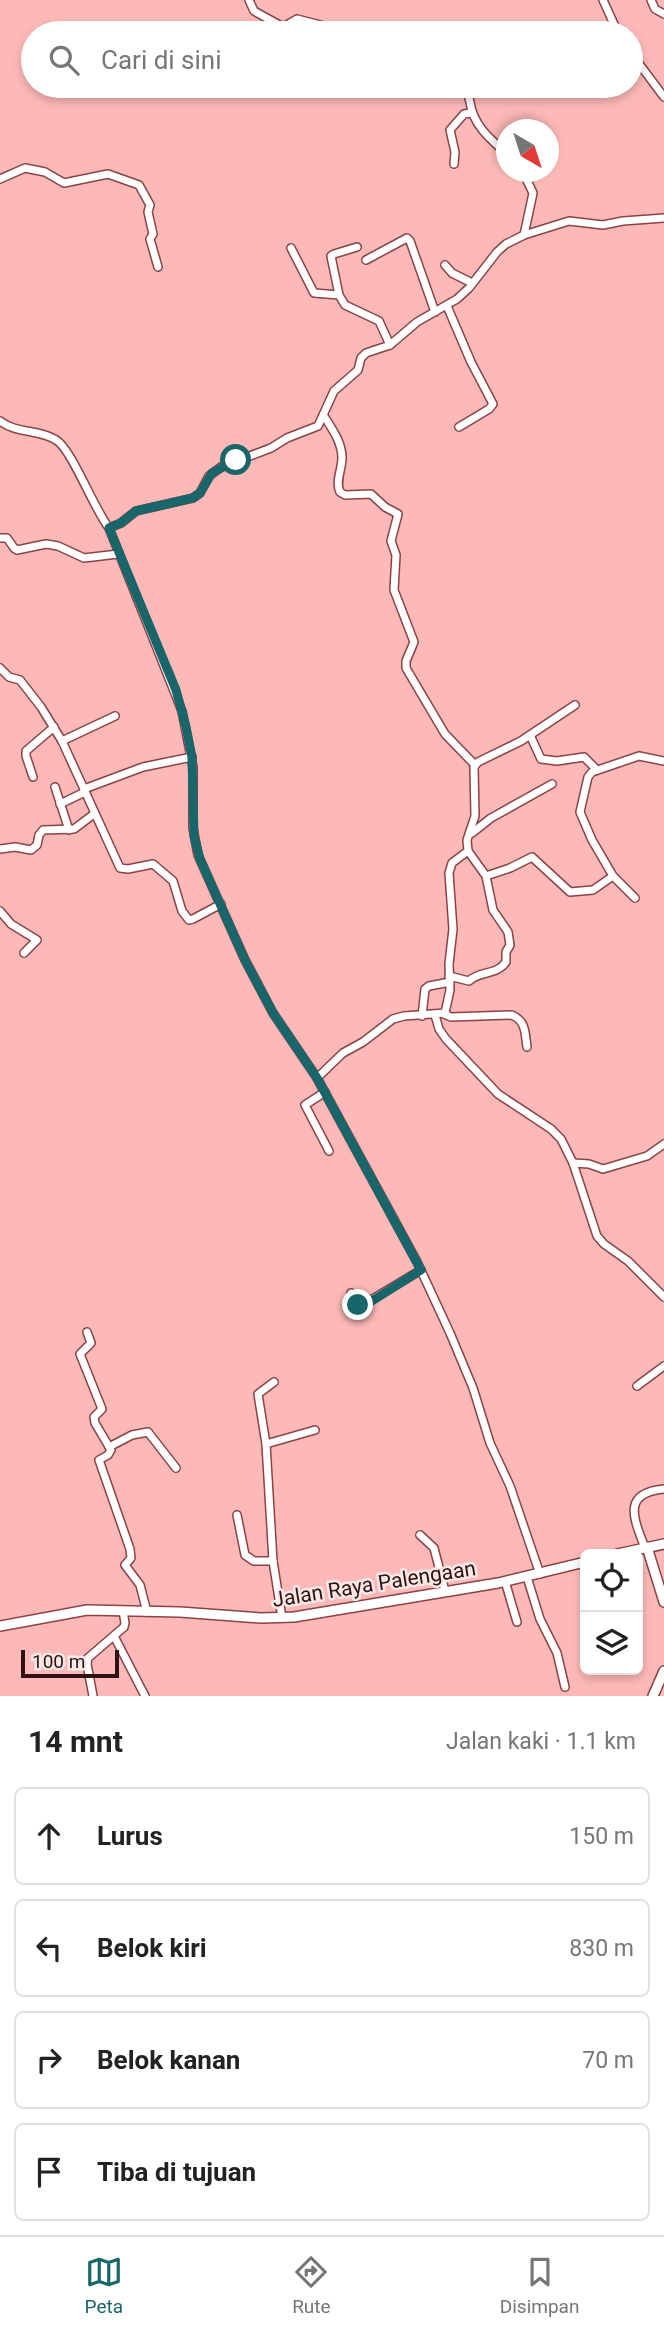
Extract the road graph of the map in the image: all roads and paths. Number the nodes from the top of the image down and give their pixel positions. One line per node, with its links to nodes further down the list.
1 (249, 0): 5 (street)
2 (603, 0): 6 (street)
3 (651, 0): 4 (street)
4 (664, 14)
5 (272, 21)
6 (613, 21)
7 (643, 69): 8 (street)
8 (664, 97)
9 (469, 98): 10 (street)
10 (471, 113): 11 (street); 12 (street)
11 (496, 144)
12 (454, 164)
13 (0, 179): 21 (street)
14 (528, 182): 16 (street)
15 (664, 218): 16 (street)
16 (524, 234): 22 (street)
17 (357, 247): 23 (street)
18 (291, 248): 23 (street)
19 (366, 260): 25 (street)
20 (445, 265): 22 (street)
21 (158, 267)
22 (472, 283): 24 (street)
23 (339, 295): 26 (street)
24 (447, 306): 25 (street); 29 (street)
25 (435, 312): 26 (street)
26 (390, 345): 27 (street)
27 (324, 416): 30 (street); 41 (street)
28 (0, 421): 30 (street)
29 (459, 427)
30 (109, 528): 32 (street)
31 (0, 538): 32 (street)
32 (118, 554): 39 (street)
33 (0, 668): 36 (street)
34 (575, 705): 37 (street)
35 (114, 716): 38 (street)
36 (54, 727): 38 (street); 43 (street)
37 (530, 735): 41 (street); 42 (street)
38 (62, 741): 46 (street)
39 (192, 757): 46 (street); 56 (street)
40 (664, 761): 42 (street)
41 (475, 765): 50 (street)
42 (597, 770): 54 (street)
43 (33, 777)
44 (552, 785): 50 (street)
45 (55, 787): 47 (street)
46 (84, 791): 47 (street); 48 (street)
47 (60, 804): 49 (street)
48 (94, 814): 49 (street); 56 (street)
49 (69, 830): 51 (street)
50 (468, 837): 52 (street)
51 (0, 849)
52 (468, 851): 53 (street); 59 (street)
53 (486, 876): 54 (street); 59 (street)
54 (613, 876): 55 (street)
55 (635, 898)
56 (222, 904): 63 (street)
57 (0, 911): 58 (street)
58 (24, 953)
59 (450, 979): 60 (street); 61 (street)
60 (439, 1015): 61 (street); 62 (street); 67 (street)
61 (422, 1016): 63 (street)
62 (527, 1046)
63 (317, 1078): 64 (street)
64 (326, 1092): 66 (street); 68 (street)
65 (664, 1144): 67 (street)
66 (329, 1151)
67 (573, 1163): 70 (street)
68 (421, 1270): 69 (street); 87 (street)
69 (351, 1293)
70 (664, 1297)
71 (87, 1332): 77 (street)
72 (664, 1366): 74 (street)
73 (274, 1382): 76 (street)
74 (637, 1386)
75 (315, 1430): 76 (street)
76 (266, 1444): 85 (street)
77 (110, 1447): 78 (street); 93 (street)
78 (176, 1468)
79 (664, 1489): 83 (street)
80 (237, 1515): 85 (street)
81 (420, 1535): 90 (street)
82 (664, 1544): 83 (street)
83 (646, 1548): 84 (street); 91 (street)
84 (641, 1549)
85 (272, 1561): 94 (street)
86 (580, 1563): 87 (street, Jalan Raya Palengaan)
87 (540, 1574): 88 (street, Jalan Raya Palengaan)
88 (527, 1577): 89 (street, Jalan Raya Palengaan); 99 (street)
89 (502, 1582): 90 (street, Jalan Raya Palengaan); 95 (street)
90 (445, 1591): 94 (street, Jalan Raya Palengaan)
91 (664, 1602)
92 (123, 1611): 93 (street, Jalan Raya Palengaan); 96 (street, Jalan Raya Palengaan); 97 (street)
93 (148, 1612): 94 (street, Jalan Raya Palengaan)
94 (282, 1618)
95 (517, 1622)
96 (0, 1626)
97 (114, 1636): 100 (street); 101 (street)
98 (664, 1671): 102 (street)
99 (565, 1687)
100 (93, 1696)
101 (145, 1696)
102 (653, 1696)

